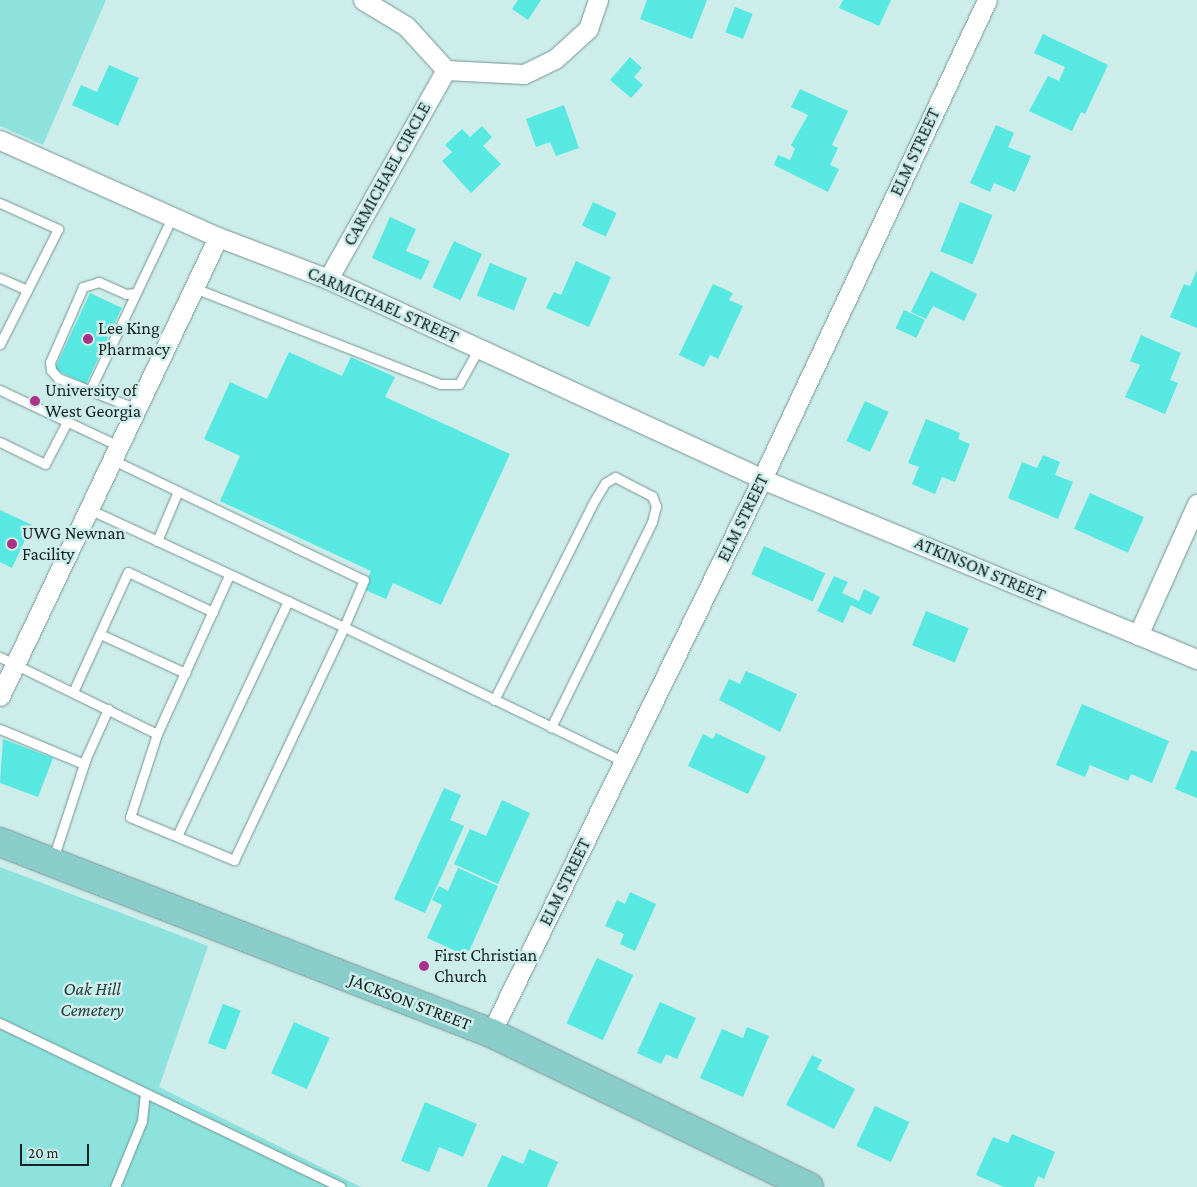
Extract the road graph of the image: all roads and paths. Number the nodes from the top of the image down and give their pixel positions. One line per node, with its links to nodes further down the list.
1 (363, 0): 4 (street)
2 (598, 0): 4 (street)
3 (987, 0): 22 (street, ELM STREET)
4 (446, 70): 10 (street, CARMICHAEL CIRCLE)
5 (0, 140): 7 (street, CARMICHAEL STREET)
6 (0, 203): 12 (lane)
7 (172, 217): 8 (street, CARMICHAEL STREET); 13 (lane)
8 (218, 237): 10 (street, CARMICHAEL STREET); 11 (street)
9 (0, 278): 12 (lane)
10 (328, 278): 15 (street, CARMICHAEL STREET)
11 (194, 288): 15 (lane); 18 (street)
12 (27, 290): 14 (lane)
13 (135, 293): 17 (lane); 17 (lane)
14 (0, 344)
15 (479, 348): 22 (street, CARMICHAEL STREET)
16 (0, 390): 19 (lane)
17 (90, 390): 18 (lane)
18 (137, 409): 21 (street)
19 (67, 422): 20 (lane); 21 (lane)
20 (0, 442)
21 (116, 453): 23 (lane); 25 (street)
22 (762, 479): 32 (street, ATKINSON STREET); 43 (street, ELM STREET)
23 (178, 491): 26 (lane); 30 (lane)
24 (1197, 504): 32 (street)
25 (89, 510): 26 (lane); 34 (street)
26 (157, 541): 27 (lane)
27 (229, 575): 28 (lane); 29 (lane)
28 (288, 602): 30 (lane); 45 (lane)
29 (213, 612): 31 (lane); 35 (lane)
30 (344, 626): 38 (lane); 45 (lane)
31 (100, 634): 35 (lane); 36 (lane)
32 (1138, 635): 33 (street, ATKINSON STREET)
33 (1197, 659)
34 (7, 660): 36 (lane); 37 (street)
35 (185, 672): 42 (lane)
36 (73, 692): 39 (lane)
37 (0, 696)
38 (494, 700): 40 (lane); 40 (lane)
39 (108, 709): 42 (lane); 44 (lane)
40 (551, 727): 43 (lane)
41 (0, 729): 44 (lane)
42 (157, 734): 45 (lane)
43 (624, 762): 49 (street, ELM STREET)
44 (84, 764): 47 (lane)
45 (177, 836)
46 (0, 842): 47 (main road, JACKSON STREET)
47 (52, 862): 49 (main road, JACKSON STREET)
48 (0, 1023): 50 (lane)
49 (491, 1033): 53 (main road, JACKSON STREET)
50 (145, 1093): 51 (lane); 52 (lane)
51 (115, 1187)
52 (342, 1187)
53 (809, 1187)

